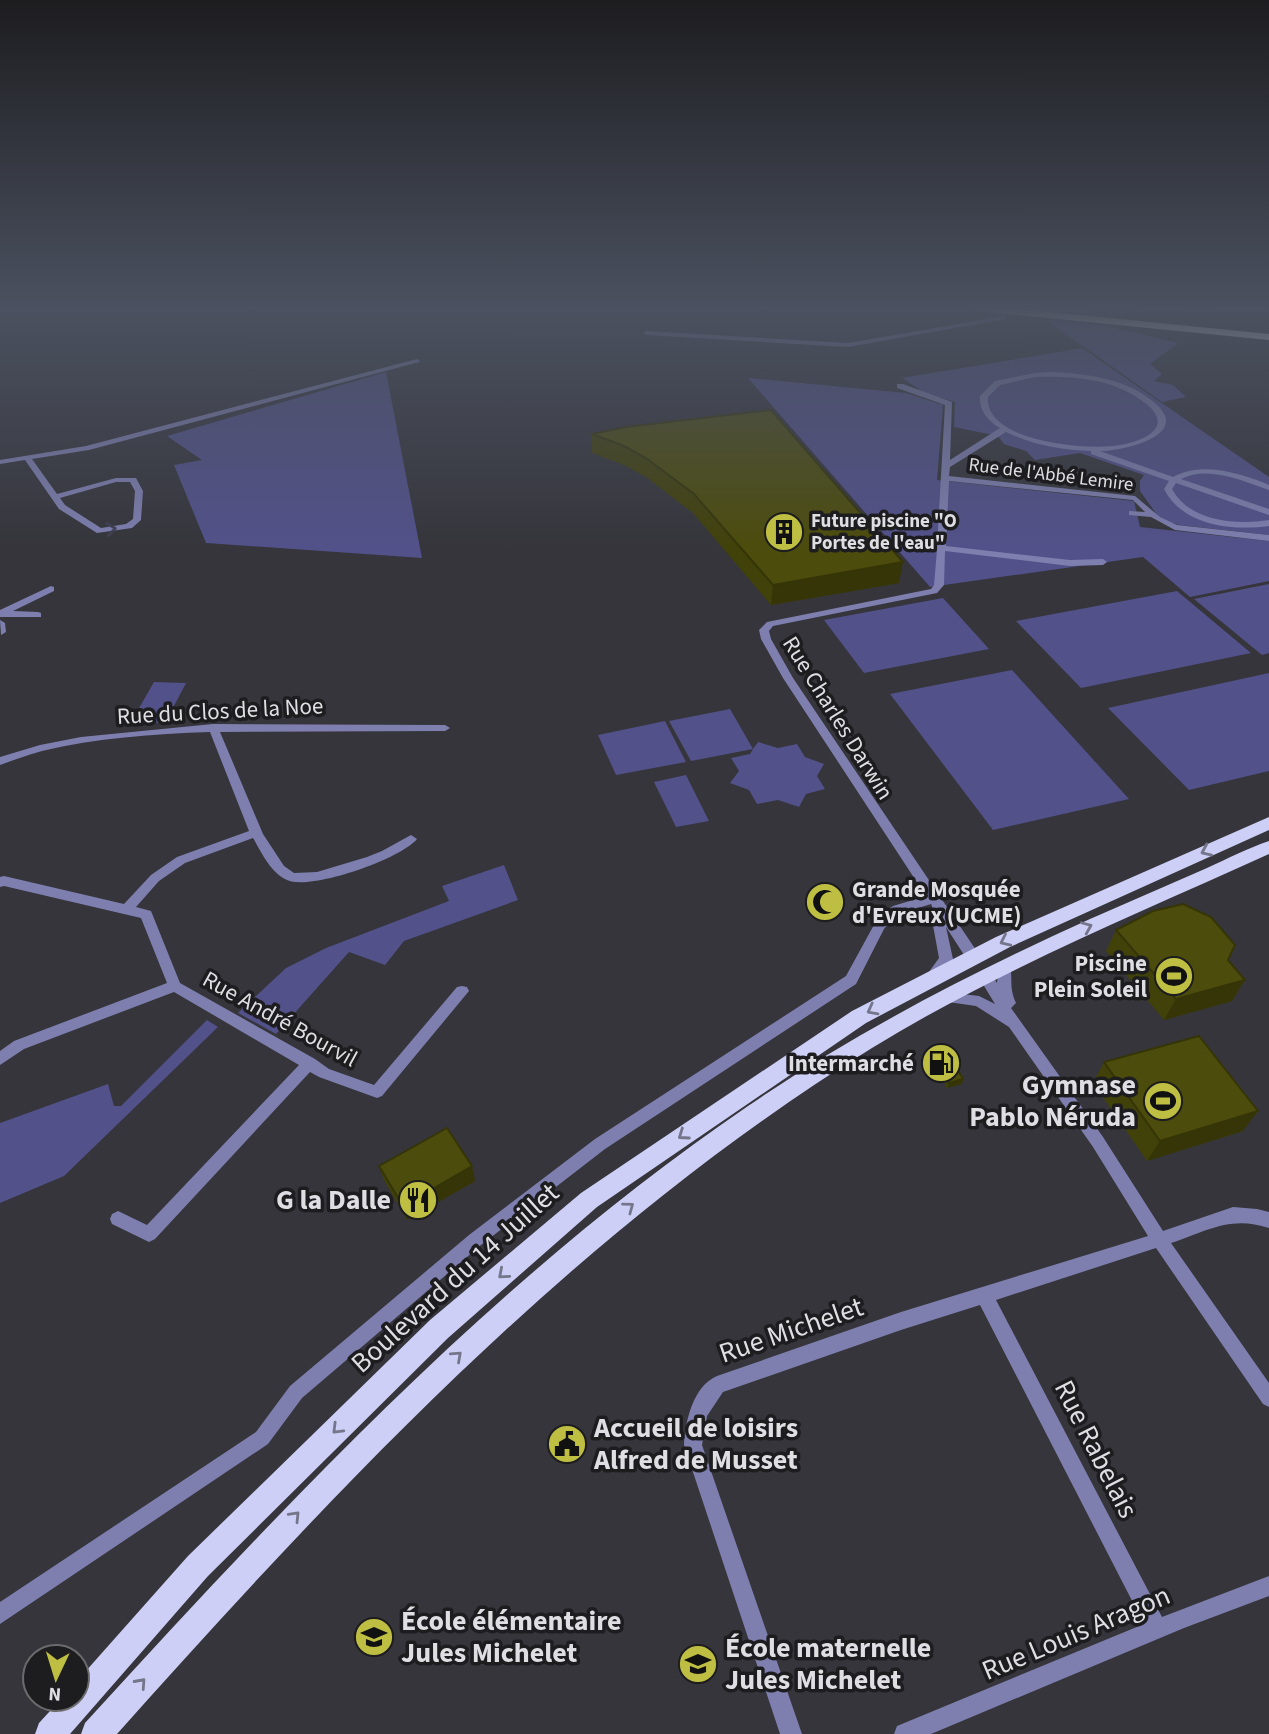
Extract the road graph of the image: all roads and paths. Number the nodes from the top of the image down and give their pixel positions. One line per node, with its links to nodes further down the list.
1 (317, 388): 10 (street)
2 (905, 388): 12 (street, Rue Charles Darwin)
3 (991, 388): 7 (street)
4 (1121, 388): 6 (street)
5 (1153, 393): 6 (street)
6 (1137, 394): 9 (street)
7 (990, 417): 8 (street); 9 (street)
8 (1006, 428): 9 (street); 12 (street)
9 (1088, 449): 13 (street)
10 (27, 458): 11 (street); 15 (street)
11 (0, 462)
12 (944, 473): 18 (street, Rue de l'Abbé Lemire); 21 (street, Rue Charles Darwin)
13 (1174, 480): 14 (street); 16 (street); 19 (street)
14 (1269, 488)
15 (55, 497): 15 (street, one-way to 15)
16 (1269, 512)
17 (1132, 513): 18 (street)
18 (1150, 514): 20 (street, Rue de l'Abbé Lemire)
19 (1269, 523)
20 (1269, 538)
21 (939, 548): 22 (street); 34 (street, Rue Charles Darwin)
22 (1103, 562)
23 (51, 589): 24 (street)
24 (0, 614): 25 (street)
25 (38, 615)
26 (213, 727): 27 (street, Rue du Clos de la Noe); 28 (street, Rue du Clos de la Noe); 30 (street)
27 (445, 728)
28 (0, 761)
29 (1269, 823): 36 (main road, Boulevard du 14 Juillet, one-way to 36)
30 (256, 833): 31 (street); 35 (street)
31 (411, 839)
32 (1269, 847): 37 (main road, Boulevard du 14 Juillet, one-way to 32)
33 (0, 882): 35 (street, Rue André Bourvil)
34 (936, 903): 36 (street); 40 (street); 52 (street)
35 (128, 908): 39 (street, Rue André Bourvil)
36 (973, 957): 38 (main road); 40 (main road, Boulevard du 14 Juillet)
37 (1004, 967): 38 (main road, Boulevard du 14 Juillet); 43 (street)
38 (985, 976): 40 (main road, Boulevard du 14 Juillet); 42 (street); 43 (street)
39 (175, 986): 44 (street); 45 (street, Rue André Bourvil)
40 (939, 987): 42 (street); 54 (main road, Boulevard du 14 Juillet, one-way to 54); 55 (main road, Boulevard du 14 Juillet, one-way to 40)
41 (462, 991): 45 (street, Rue André Bourvil)
42 (999, 1014): 43 (street)
43 (1014, 1024): 48 (street)
44 (0, 1059)
45 (310, 1063): 46 (street)
46 (118, 1219)
47 (1269, 1220): 48 (street, Rue Michelet)
48 (1159, 1240): 49 (street, Rue Michelet); 50 (street)
49 (984, 1295): 53 (street, Rue Rabelais); 56 (street, Rue Michelet)
50 (1269, 1398)
51 (1269, 1586): 53 (street, Rue Louis Aragon)
52 (0, 1614)
53 (1158, 1630): 57 (street, Rue Louis Aragon)
54 (50, 1734)
55 (96, 1734)
56 (791, 1734)
57 (905, 1734)

